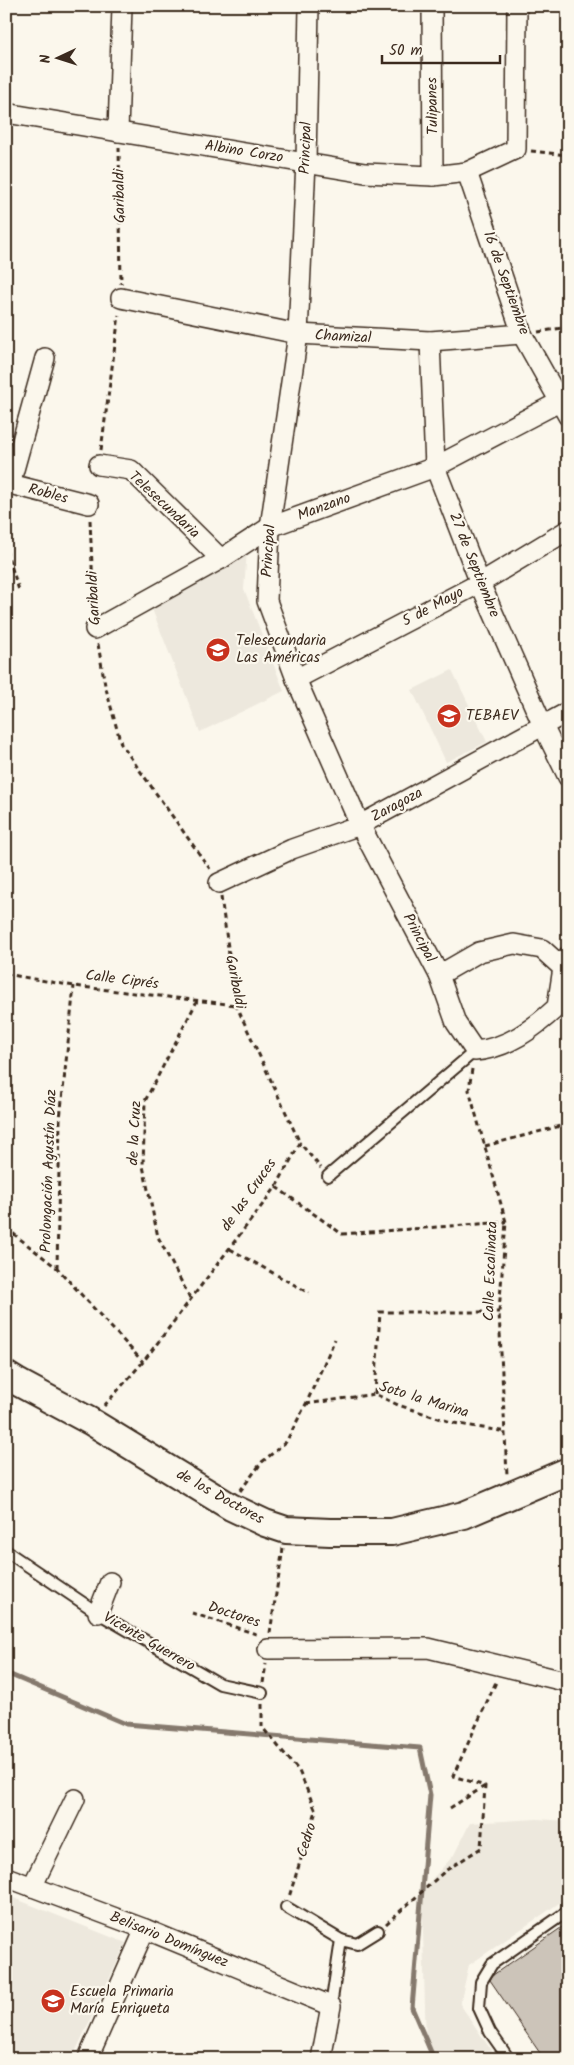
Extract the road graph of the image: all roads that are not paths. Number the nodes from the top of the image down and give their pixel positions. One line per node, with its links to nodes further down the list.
1 (122, 6): 6 (street)
2 (309, 6): 7 (street, Principal)
3 (432, 6): 9 (street, Tulipanes)
4 (517, 6): 8 (street, Albino Corzo)
5 (6, 113): 6 (street, Albino Corzo)
6 (118, 132): 7 (street, Albino Corzo)
7 (306, 162): 9 (street, Albino Corzo); 11 (street, Principal)
8 (467, 172): 9 (street, Albino Corzo); 12 (street, 16 de Septiembre)
9 (433, 176)
10 (121, 298): 11 (street, Chamizal)
11 (298, 334): 13 (street, Chamizal); 20 (street, Principal)
12 (522, 334): 13 (street, Chamizal); 15 (street, 16 de Septiembre)
13 (430, 341): 17 (street, 27 de Septiembre)
14 (45, 358): 18 (street)
15 (564, 409): 17 (street, Manzano)
16 (99, 465): 22 (street, Telesecundaria)
17 (435, 468): 20 (street, Manzano); 23 (street, 27 de Septiembre)
18 (8, 483): 19 (street, Robles)
19 (89, 504)
20 (270, 526): 22 (street, Manzano); 25 (street, Principal)
21 (568, 530): 23 (street, 5 de Mayo)
22 (221, 559): 24 (street, Manzano)
23 (480, 583): 25 (street, 5 de Mayo); 27 (street, 27 de Septiembre)
24 (95, 629)
25 (296, 679): 29 (street, Principal)
26 (568, 712): 27 (street, Zaragoza)
27 (543, 726): 28 (street, 27 de Septiembre); 29 (street, Zaragoza)
28 (568, 777)
29 (360, 825): 30 (street, Zaragoza); 32 (street, Principal)
30 (219, 883)
31 (565, 962): 32 (street); 33 (street)
32 (439, 975): 33 (street, Principal)
33 (475, 1051): 34 (lane)
34 (328, 1176)
35 (6, 1375): 36 (street, de los Doctores)
36 (568, 1472)
37 (6, 1551): 39 (lane, Vicente Guerrero)
38 (110, 1582): 39 (street)
39 (98, 1613): 42 (lane, Vicente Guerrero)
40 (269, 1644): 41 (street)
41 (568, 1682)
42 (262, 1693)
43 (75, 1799): 45 (street)
44 (6, 1877): 45 (street, Belisario Domínguez)
45 (32, 1887): 48 (street, Belisario Domínguez)
46 (286, 1907): 50 (lane)
47 (568, 1911): 54 (lane)
48 (145, 1930): 51 (street, Belisario Domínguez); 52 (street)
49 (378, 1931): 50 (lane)
50 (341, 1940): 51 (lane)
51 (331, 2006): 53 (street)
52 (90, 2059)
53 (321, 2059)
54 (509, 2059)

